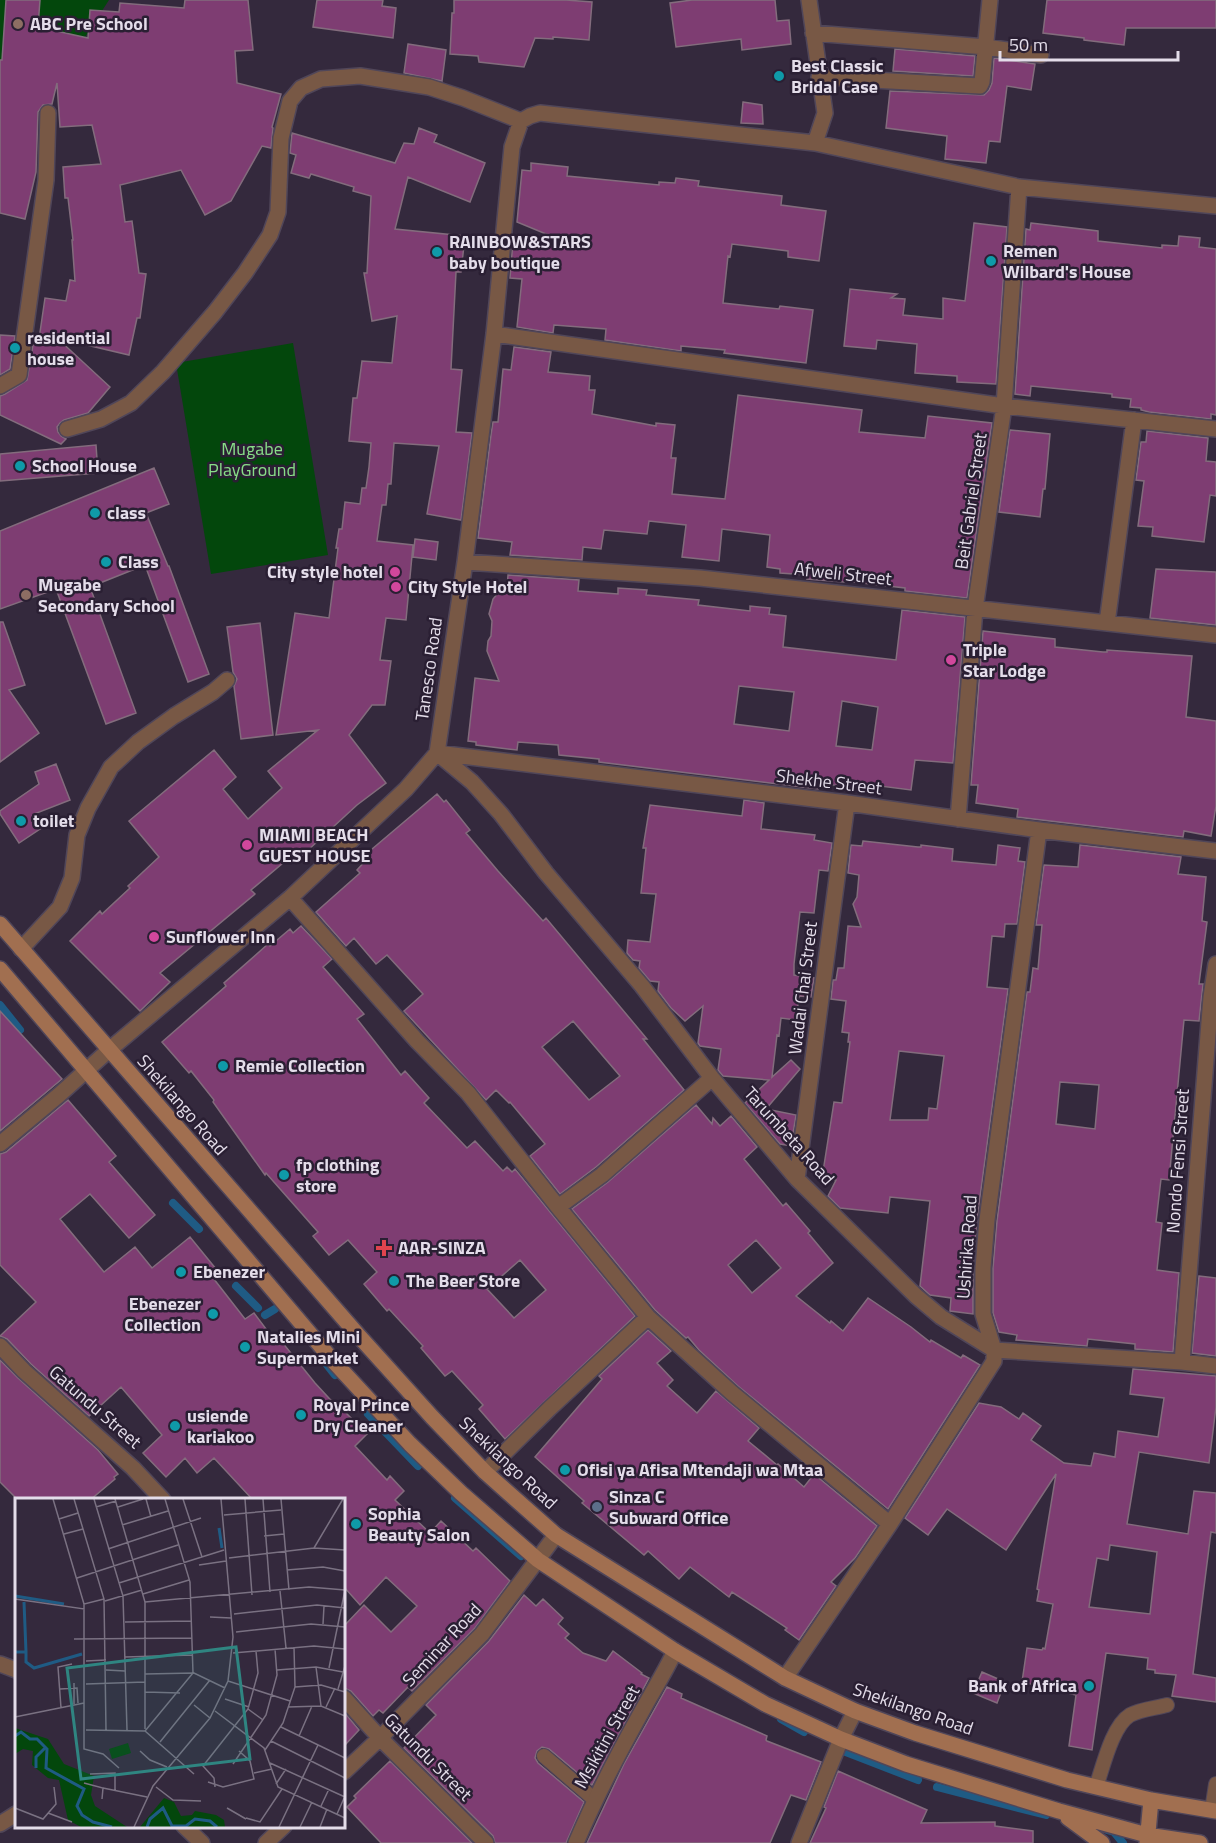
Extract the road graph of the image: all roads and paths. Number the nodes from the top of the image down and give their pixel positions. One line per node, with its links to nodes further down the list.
1 (809, 0): 3 (street)
2 (990, 0): 4 (street)
3 (813, 33): 4 (street); 6 (street)
4 (986, 47): 5 (street); 6 (street)
5 (1041, 55)
6 (819, 77): 9 (street)
7 (48, 113): 13 (street)
8 (521, 121): 9 (street); 12 (street, Tanesco Road); 16 (street)
9 (815, 143): 10 (street)
10 (1019, 187): 11 (street); 14 (street, Beit Gabriel Street)
11 (1216, 206)
12 (494, 334): 14 (street); 18 (street, Tanesco Road)
13 (0, 386)
14 (1004, 406): 15 (street); 19 (street, Beit Gabriel Street)
15 (1134, 420): 17 (street); 20 (street)
16 (67, 429)
17 (1216, 429)
18 (465, 562): 19 (street, Afweli Street); 23 (street, Tanesco Road)
19 (975, 609): 20 (street, Afweli Street); 25 (street, Beit Gabriel Street)
20 (1107, 623): 21 (street, Afweli Street)
21 (1216, 635)
22 (227, 680): 30 (street)
23 (436, 753): 24 (street, Shekhe Street); 28 (street); 35 (street, Tarumbeta Road)
24 (847, 803): 25 (street, Shekhe Street); 37 (street, Wadai Chai Street)
25 (958, 819): 26 (street, Shekhe Street)
26 (1039, 830): 27 (street, Shekhe Street); 41 (street, Ushirika Road)
27 (1216, 851)
28 (290, 898): 33 (street); 38 (street)
29 (0, 924): 30 (main road, Shekilango Road)
30 (21, 949): 33 (main road, Shekilango Road)
31 (1216, 964): 42 (street, Nondo Fensi Street)
32 (0, 969): 34 (main road)
33 (109, 1050): 34 (street); 44 (main road, Shekilango Road)
34 (86, 1071): 36 (street); 48 (main road)
35 (712, 1078): 37 (street, Tarumbeta Road); 38 (street)
36 (0, 1144)
37 (797, 1179): 41 (street, Tarumbeta Road)
38 (558, 1207): 39 (street)
39 (648, 1317): 44 (street); 46 (street)
40 (0, 1346): 45 (street, Gatundu Street)
41 (994, 1350): 42 (street, Tarumbeta Road); 46 (street)
42 (1182, 1362): 43 (street, Tarumbeta Road)
43 (1216, 1366)
44 (485, 1472): 47 (main road, Shekilango Road)
45 (161, 1498)
46 (891, 1524): 52 (street)
47 (556, 1534): 48 (street, Seminar Road); 52 (main road, Shekilango Road)
48 (538, 1560): 49 (main road); 56 (street, Seminar Road)
49 (675, 1651): 57 (main road); 62 (street, Msikitini Street)
50 (0, 1664): 51 (street)
51 (15, 1670)
52 (785, 1678): 55 (main road, Shekilango Road)
53 (345, 1699): 56 (street, Gatundu Street)
54 (1167, 1705): 61 (lane)
55 (855, 1711): 57 (street); 61 (main road, Shekilango Road)
56 (380, 1738): 59 (street, Seminar Road); 73 (street, Gatundu Street)
57 (842, 1739): 64 (main road); 75 (street)
58 (544, 1756): 62 (lane)
59 (345, 1771)
60 (1216, 1784): 65 (lane)
61 (1096, 1787): 63 (main road, Shekilango Road)
62 (594, 1799): 74 (street, Msikitini Street)
63 (1151, 1800): 65 (main road, Shekilango Road); 70 (main road)
64 (1059, 1811): 70 (main road); 76 (main road)
65 (1214, 1811)
66 (15, 1815): 67 (street)
67 (0, 1824)
68 (185, 1828): 71 (street)
69 (283, 1828): 72 (street)
70 (1147, 1839): 77 (main road)
71 (202, 1843)
72 (266, 1843)
73 (486, 1843)
74 (576, 1843)
75 (799, 1843)
76 (1102, 1843)
77 (1200, 1843)

